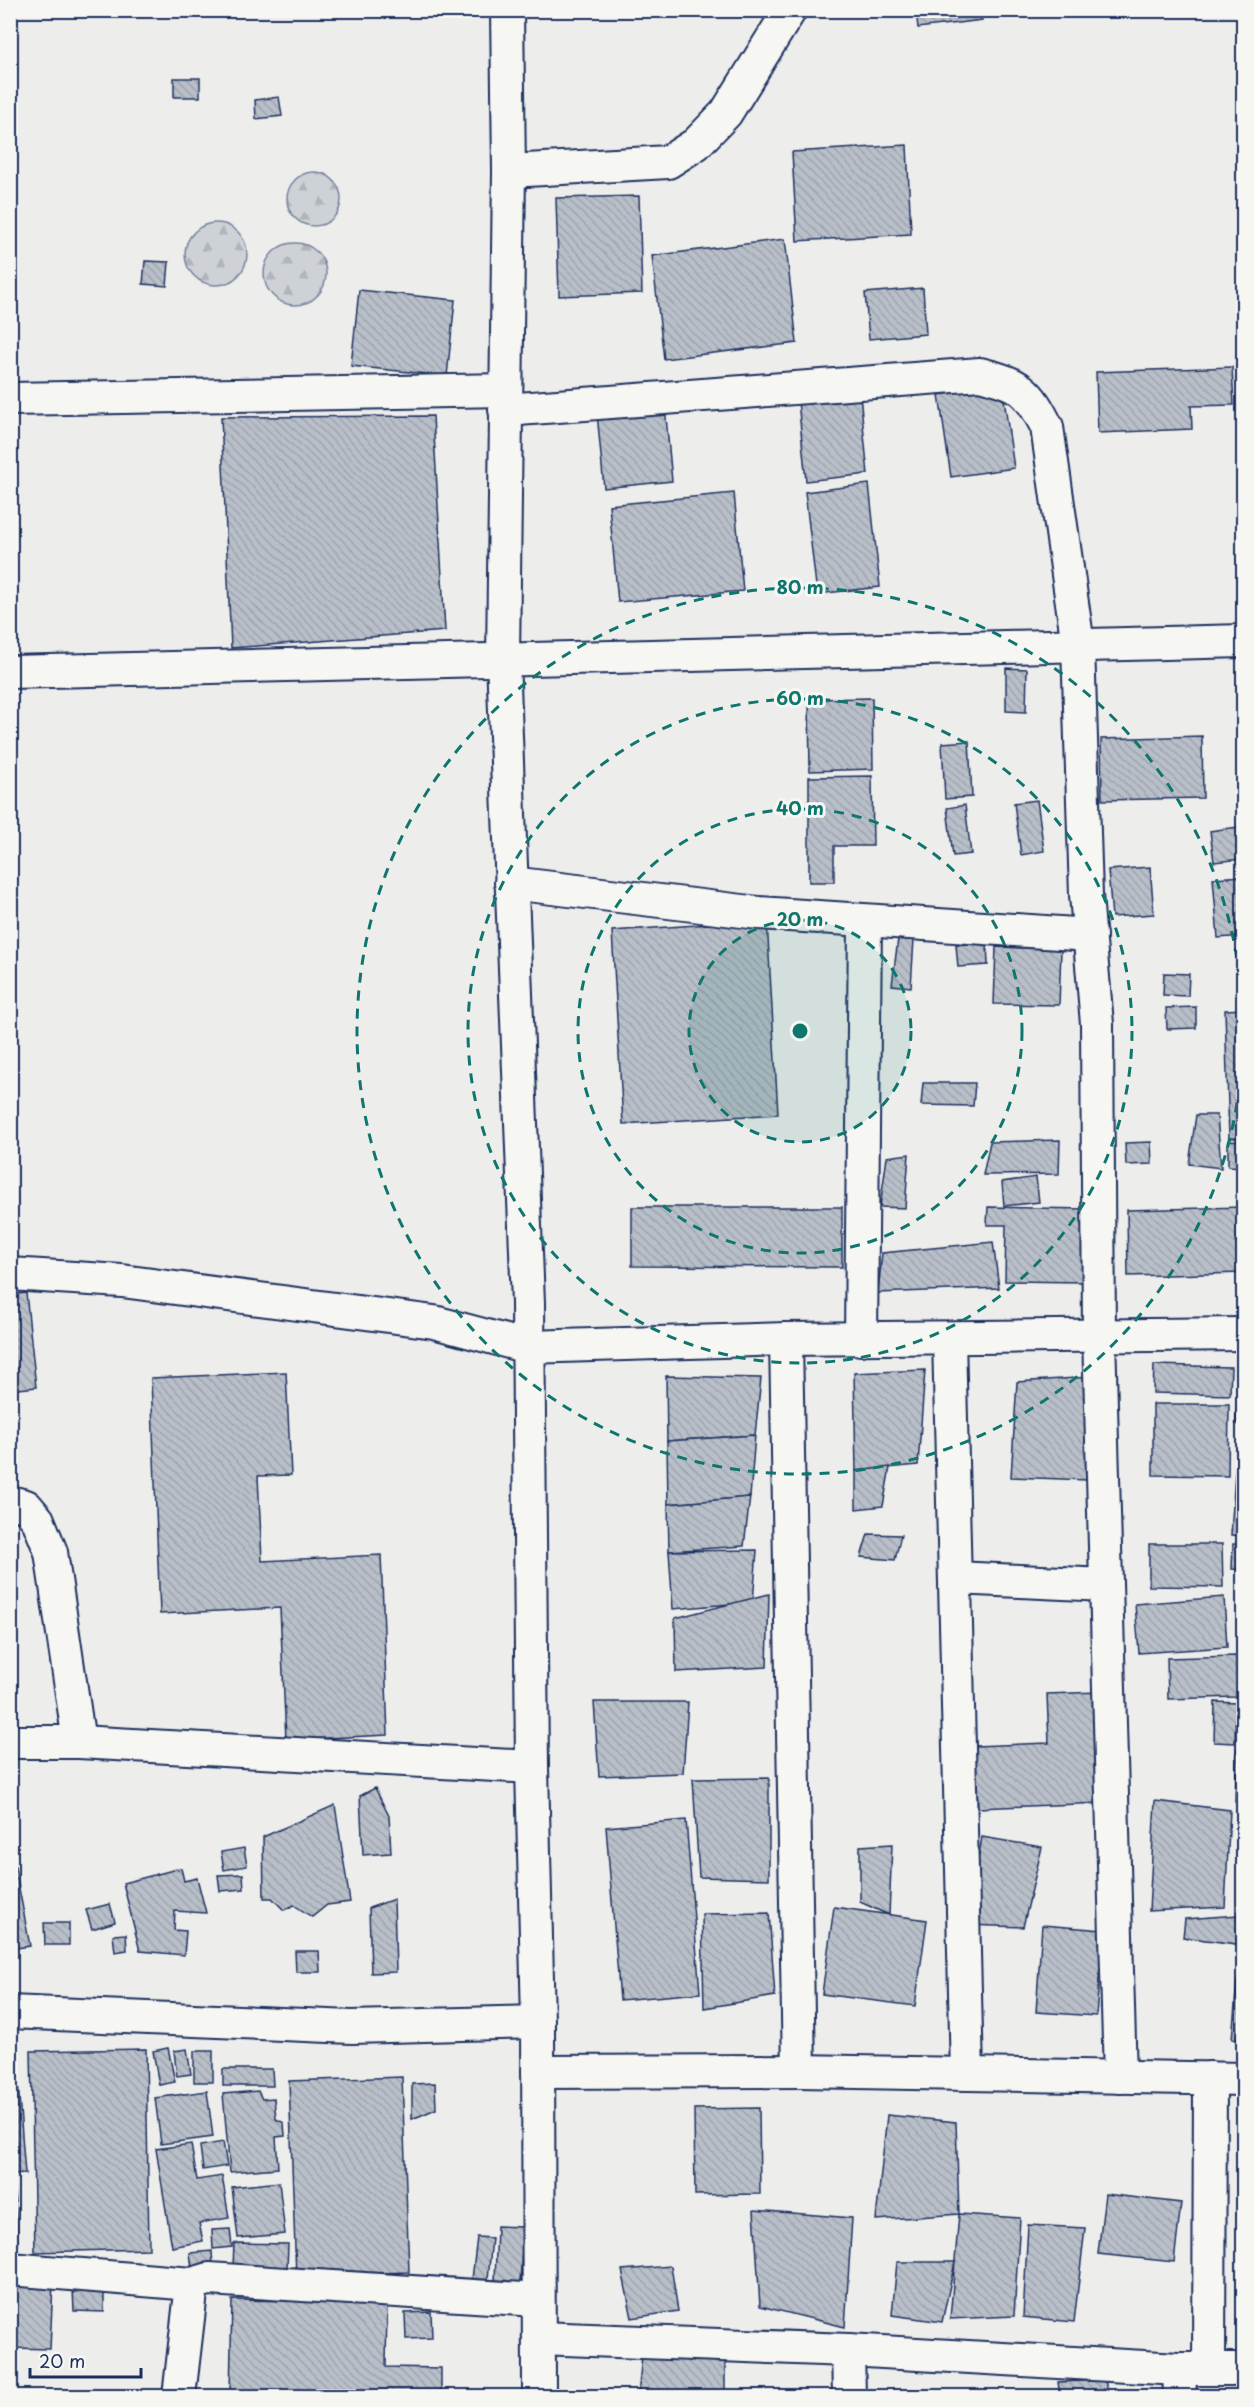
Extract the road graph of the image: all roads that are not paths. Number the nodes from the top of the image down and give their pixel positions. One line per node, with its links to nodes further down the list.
1 (507, 10): 3 (street)
2 (790, 10): 3 (street)
3 (509, 171): 5 (street)
4 (10, 399): 5 (street)
5 (506, 400): 7 (street); 8 (street)
6 (1244, 641): 7 (street)
7 (1078, 645): 8 (street); 12 (street)
8 (503, 659): 9 (street); 10 (street)
9 (10, 672)
10 (511, 883): 11 (street); 19 (street)
11 (865, 921): 12 (street); 18 (street)
12 (1090, 935): 15 (street)
13 (10, 1274): 19 (street)
14 (1244, 1334): 15 (street)
15 (1098, 1335): 16 (street); 22 (street)
16 (949, 1338): 18 (street); 21 (street)
17 (786, 1339): 18 (street); 19 (street); 28 (street)
18 (861, 1339)
19 (528, 1347): 25 (street)
20 (10, 1502): 24 (street)
21 (955, 1578): 22 (street); 30 (street)
22 (1106, 1585): 31 (street)
23 (10, 1742): 24 (street)
24 (79, 1742): 25 (street)
25 (532, 1767): 27 (street)
26 (10, 2012): 27 (street)
27 (538, 2022): 29 (street)
28 (800, 2070): 29 (street); 30 (street)
29 (538, 2072): 36 (street)
30 (967, 2074): 31 (street)
31 (1120, 2077): 32 (street)
32 (1210, 2078): 33 (street); 40 (street)
33 (1244, 2079)
34 (10, 2269): 35 (street)
35 (192, 2284): 36 (street); 41 (street)
36 (538, 2300): 37 (street)
37 (539, 2338): 38 (street); 42 (street)
38 (848, 2350): 40 (street); 43 (street)
39 (1244, 2369): 40 (street)
40 (1190, 2378)
41 (179, 2397)
42 (539, 2397)
43 (849, 2397)

